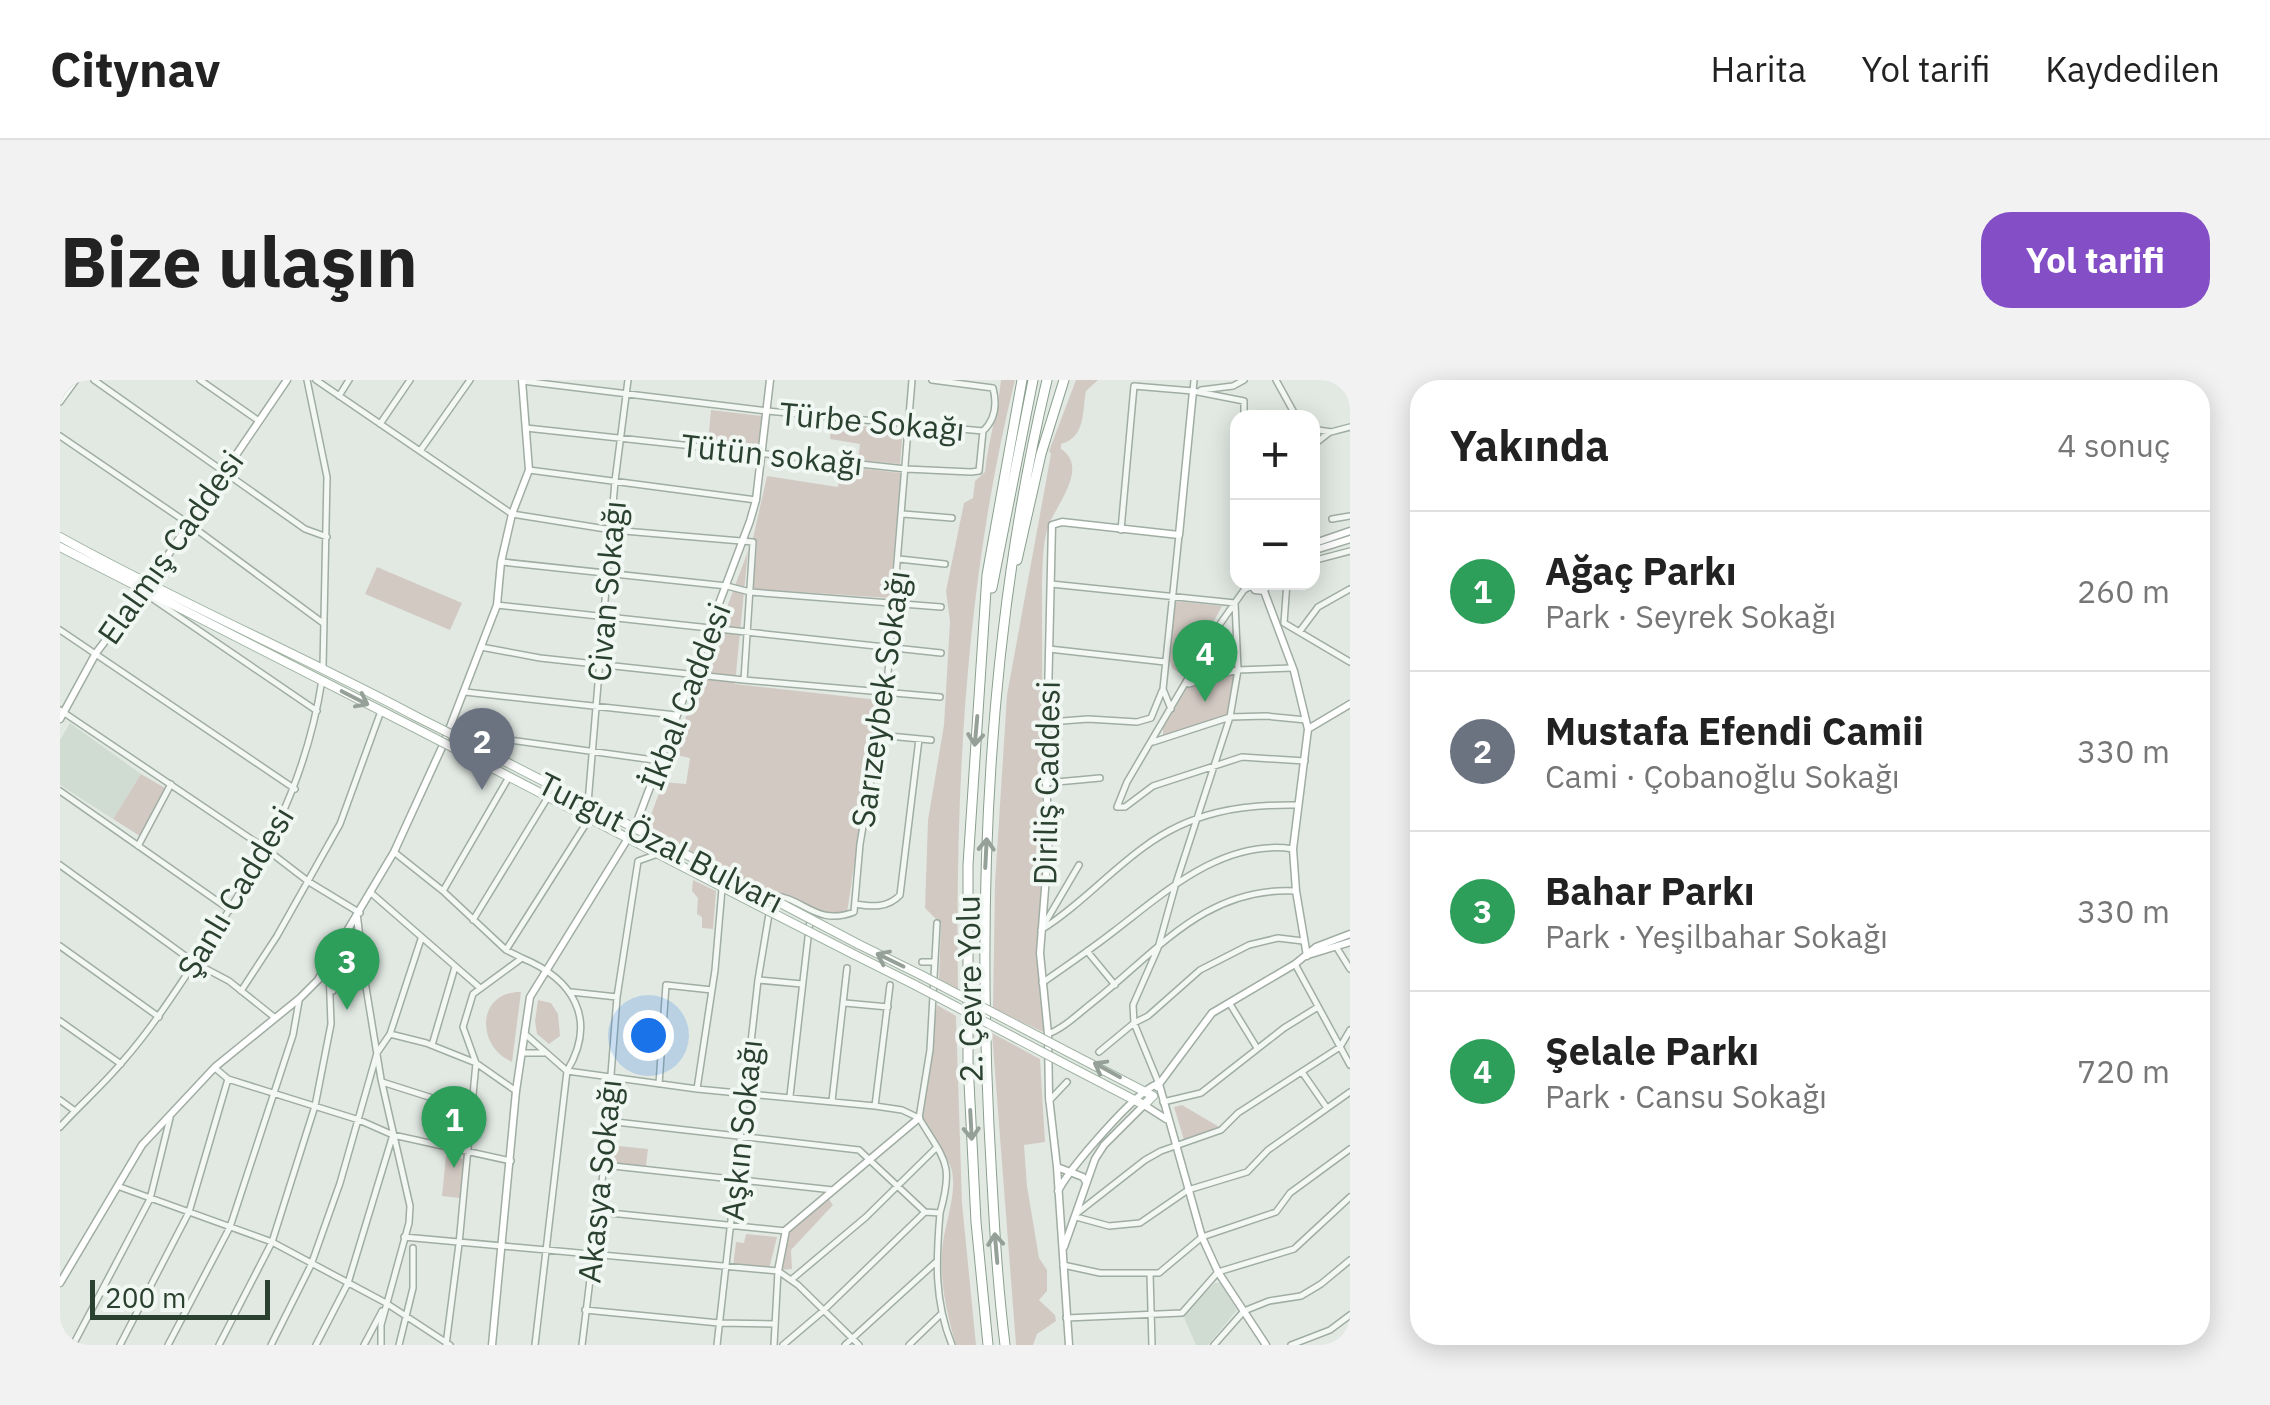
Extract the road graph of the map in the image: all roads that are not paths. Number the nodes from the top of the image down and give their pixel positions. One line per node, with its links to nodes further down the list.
1 (76, 380): 25 (street)
2 (94, 380): 44 (street)
3 (200, 380): 29 (street)
4 (287, 380): 29 (street, Elalmış Caddesi)
5 (307, 380): 58 (street, Şanlı Caddesi)
6 (316, 380): 24 (street)
7 (349, 380): 24 (street)
8 (410, 380): 31 (street)
9 (470, 380): 40 (street)
10 (522, 380): 23 (street, Türbe Sokağı); 33 (street)
11 (628, 380): 23 (street, Civan Sokağı)
12 (770, 380): 26 (street, İkbal Caddesi)
13 (912, 380): 30 (street, Sarızeybek Sokağı)
14 (932, 380): 35 (street)
15 (1022, 380): 89 (highway)
16 (1033, 380): 89 (highway)
17 (1047, 380): 91 (highway)
18 (1064, 380): 91 (highway)
19 (1194, 380): 22 (street)
20 (1244, 380): 22 (street)
21 (1277, 380): 28 (street)
22 (1193, 390): 27 (street); 54 (street); 56 (street)
23 (628, 395): 26 (street, Türbe Sokağı); 38 (street, Civan Sokağı)
24 (338, 396): 31 (street)
25 (60, 402)
26 (767, 410): 30 (street, Türbe Sokağı); 41 (street, İkbal Caddesi)
27 (1244, 410)
28 (1293, 410)
29 (259, 421): 44 (street, Elalmış Caddesi)
30 (910, 422): 35 (street, Türbe Sokağı); 42 (street, Sarızeybek Sokağı)
31 (380, 424): 40 (street)
32 (1350, 426): 36 (street)
33 (526, 428): 38 (street, Tütün sokağı); 43 (street)
34 (1320, 430): 36 (street)
35 (983, 431): 42 (street, Tütün sokağı)
36 (1331, 432): 39 (street)
37 (60, 436): 52 (street)
38 (621, 437): 41 (street, Tütün sokağı); 45 (street, Civan Sokağı)
39 (1320, 440)
40 (419, 452): 47 (street)
41 (761, 453): 42 (street, Tütün sokağı); 46 (street, İkbal Caddesi)
42 (906, 469): 48 (street, Sarızeybek Sokağı)
43 (528, 470): 45 (street); 47 (street)
44 (223, 472): 52 (street, Elalmış Caddesi); 58 (street)
45 (615, 482): 46 (street); 53 (street, Civan Sokağı)
46 (756, 500): 60 (street, İkbal Caddesi)
47 (512, 514): 53 (street); 67 (street)
48 (903, 514): 50 (street); 66 (street, Sarızeybek Sokağı)
49 (1350, 516): 51 (street)
50 (952, 518)
51 (1332, 520)
52 (188, 524): 72 (street, Elalmış Caddesi); 85 (street)
53 (612, 530): 60 (street); 69 (street, Civan Sokağı)
54 (1121, 531): 56 (street, Diriliş Caddesi); 70 (street, Diriliş Caddesi)
55 (1350, 531): 61 (street)
56 (1179, 535): 79 (street)
57 (60, 537): 72 (main road, Turgut Özal Bulvarı)
58 (328, 538): 85 (street, Şanlı Caddesi)
59 (1350, 539): 62 (street)
60 (742, 541): 71 (street, İkbal Caddesi); 78 (street)
61 (1320, 544)
62 (1320, 546)
63 (60, 547): 72 (main road, Turgut Özal Bulvarı)
64 (1350, 551): 65 (street)
65 (1320, 559)
66 (899, 560): 68 (street); 80 (street, Sarızeybek Sokağı)
67 (501, 562): 69 (street); 82 (street)
68 (945, 564)
69 (608, 574): 71 (street); 84 (street, Civan Sokağı)
70 (1050, 584): 79 (street); 94 (street, Diriliş Caddesi)
71 (727, 586): 78 (street); 87 (street, İkbal Caddesi)
72 (145, 588): 95 (street, Elalmış Caddesi); 100 (main road, Turgut Özal Bulvarı); 104 (main road, Turgut Özal Bulvarı); 113 (street)
73 (1244, 590): 81 (street)
74 (1255, 590): 77 (street)
75 (1286, 590): 88 (street)
76 (1350, 590): 88 (street)
77 (1264, 591): 101 (street)
78 (750, 592): 80 (street); 90 (street)
79 (1172, 596): 81 (street); 97 (street)
80 (894, 602): 83 (street); 93 (street, Sarızeybek Sokağı)
81 (1235, 603): 102 (street); 106 (street)
82 (497, 605): 84 (street); 92 (street)
83 (941, 607)
84 (605, 619): 87 (street); 99 (street, Civan Sokağı)
85 (323, 624): 100 (street, Şanlı Caddesi)
86 (60, 630): 95 (street)
87 (708, 630): 90 (street); 103 (street, İkbal Caddesi)
88 (1300, 632): 98 (street)
89 (985, 634): 341 (highway, 2. Çevre Yolu, one-way to 341)
90 (748, 635): 93 (street); 105 (street)
91 (1003, 636): 342 (highway, 2. Çevre Yolu, one-way to 91)
92 (480, 647): 99 (street); 108 (street)
93 (889, 649): 96 (street); 109 (street, Sarızeybek Sokağı)
94 (1048, 649): 97 (street); 120 (street, Diriliş Caddesi)
95 (96, 653): 116 (street, Elalmış Caddesi); 135 (street)
96 (942, 654)
97 (1165, 662): 107 (street)
98 (1350, 662)
99 (600, 664): 103 (street); 112 (street, Civan Sokağı)
100 (323, 667): 104 (street, Şanlı Caddesi); 119 (main road, Turgut Özal Bulvarı)
101 (1293, 668): 102 (street); 121 (street)
102 (1238, 670): 106 (street); 118 (street)
103 (691, 672): 105 (street); 117 (street, İkbal Caddesi)
104 (322, 680): 113 (street, Şanlı Caddesi); 115 (main road, Turgut Özal Bulvarı, one-way to 115)
105 (744, 680): 109 (street)
106 (1186, 685): 114 (street)
107 (1164, 689): 114 (street); 120 (street)
108 (464, 692): 112 (street); 147 (street)
109 (885, 693): 110 (street); 122 (street, Sarızeybek Sokağı)
110 (940, 698)
111 (1350, 704): 121 (street)
112 (597, 708): 117 (street); 126 (street, Civan Sokağı)
113 (317, 710): 135 (street, Şanlı Caddesi)
114 (1171, 710): 125 (street)
115 (381, 711): 119 (main road, Turgut Özal Bulvarı); 151 (street)
116 (61, 714): 134 (street)
117 (676, 715): 128 (street, İkbal Caddesi)
118 (1230, 717): 121 (street); 125 (street); 130 (street)
119 (415, 722): 127 (main road, Turgut Özal Bulvarı, bridge); 131 (main road, Turgut Özal Bulvarı, bridge)
120 (1049, 722): 133 (street, Diriliş Caddesi)
121 (1307, 725): 129 (street)
122 (878, 735): 123 (street); 157 (street, Sarızeybek Sokağı)
123 (919, 739): 124 (street); 157 (street)
124 (931, 740)
125 (1150, 743): 130 (street)
126 (593, 751): 127 (street); 128 (street); 138 (street, Civan Sokağı)
127 (489, 753): 138 (main road, Turgut Özal Bulvarı)
128 (660, 761): 142 (street, İkbal Caddesi)
129 (1305, 761): 130 (street); 139 (street)
130 (1216, 764): 140 (street)
131 (509, 776): 137 (main road, Turgut Özal Bulvarı); 154 (street)
132 (1100, 778): 133 (street)
133 (1046, 783): 163 (street, Diriliş Caddesi)
134 (171, 784): 144 (street); 145 (street)
135 (296, 788): 145 (street, Şanlı Caddesi)
136 (60, 791): 144 (street)
137 (548, 797): 141 (main road, Turgut Özal Bulvarı); 161 (street)
138 (588, 803): 142 (main road, Turgut Özal Bulvarı)
139 (1298, 805): 140 (street); 146 (street)
140 (1199, 818): 152 (street); 163 (street)
141 (589, 820): 143 (main road, Turgut Özal Bulvarı); 175 (street)
142 (634, 827): 143 (street, İkbal Caddesi); 241 (main road, Turgut Özal Bulvarı, one-way to 142, bridge)
143 (626, 839): 148 (main road, Turgut Özal Bulvarı); 187 (street, İkbal Caddesi)
144 (138, 846): 158 (street)
145 (266, 849): 151 (street); 158 (street, Şanlı Caddesi)
146 (1293, 849): 152 (street); 155 (street)
147 (394, 852): 154 (street); 156 (street)
148 (658, 854): 153 (main road, Turgut Özal Bulvarı); 202 (street, Akasya Sokağı)
149 (1079, 864): 163 (street)
150 (60, 865): 184 (street)
151 (308, 882): 160 (street); 200 (street)
152 (1176, 883): 173 (street); 176 (street)
153 (722, 886): 199 (street); 246 (main road, Turgut Özal Bulvarı, bridge)
154 (442, 891): 161 (street)
155 (1296, 891): 168 (street); 173 (street)
156 (370, 892): 160 (street); 167 (street)
157 (855, 904): 159 (street)
158 (230, 910): 184 (street, Şanlı Caddesi)
159 (811, 912): 193 (street, Aşkın Sokağı); 194 (street)
160 (358, 915): 164 (street); 166 (street)
161 (473, 920): 175 (street)
162 (937, 923): 183 (street)
163 (1041, 930): 195 (street, Diriliş Caddesi)
164 (348, 933): 166 (street); 169 (street)
165 (1350, 934): 179 (street)
166 (358, 936): 172 (street)
167 (420, 939): 186 (street); 214 (street)
168 (1303, 941): 179 (street); 212 (street)
169 (340, 942): 177 (street); 178 (street)
170 (1350, 942): 174 (street)
171 (60, 946): 209 (street)
172 (360, 947): 177 (street); 191 (street)
173 (1158, 948): 197 (street); 212 (street)
174 (1337, 948): 179 (street); 189 (street)
175 (506, 950): 180 (street)
176 (1087, 951): 195 (street); 197 (street)
177 (349, 952): 181 (street); 191 (street)
178 (332, 953): 190 (street); 192 (street)
179 (1307, 956): 185 (street)
180 (522, 958): 187 (street); 198 (street)
181 (339, 960): 190 (street); 204 (street)
182 (922, 962): 183 (street)
183 (934, 962): 254 (street)
184 (195, 963): 200 (street); 209 (street, Şanlı Caddesi)
185 (1295, 964): 206 (street); 207 (street)
186 (455, 967): 198 (street); 217 (street)
187 (546, 968): 201 (street); 215 (street, İkbal Caddesi)
188 (847, 968): 205 (street)
189 (1350, 969)
190 (329, 972): 192 (street); 204 (street)
191 (364, 974): 222 (street)
192 (319, 978): 203 (street)
193 (758, 980): 194 (street); 238 (street, Aşkın Sokağı)
194 (802, 984): 242 (street)
195 (1041, 984): 216 (street, Diriliş Caddesi)
196 (890, 985): 208 (street)
197 (1115, 985): 216 (street)
198 (480, 987): 224 (street)
199 (712, 990): 234 (street); 236 (street)
200 (241, 991): 210 (street)
201 (571, 992): 202 (street); 228 (street)
202 (617, 997): 230 (street, Akasya Sokağı)
203 (300, 998): 210 (street); 240 (street)
204 (331, 999): 248 (street)
205 (844, 1002): 208 (street); 244 (street)
206 (1229, 1002): 219 (street); 235 (street)
207 (1318, 1006): 218 (street); 219 (street)
208 (888, 1007): 249 (street)
209 (158, 1018): 225 (street, Şanlı Caddesi)
210 (274, 1018): 227 (street)
211 (60, 1021): 225 (street)
212 (1134, 1023): 221 (street); 235 (street)
213 (1350, 1030): 218 (street)
214 (390, 1034): 217 (street); 222 (street)
215 (525, 1034): 220 (street); 223 (street, İkbal Caddesi)
216 (1048, 1034): 245 (street, Diriliş Caddesi)
217 (432, 1046): 224 (street)
218 (1340, 1047): 226 (street); 229 (street)
219 (1258, 1048): 247 (street)
220 (546, 1052): 223 (street); 228 (street)
221 (1099, 1052)
222 (378, 1053): 232 (street); 256 (street)
223 (522, 1053): 237 (street, İkbal Caddesi)
224 (476, 1063): 237 (street); 252 (street)
225 (121, 1064): 251 (street, Şanlı Caddesi)
226 (1350, 1065)
227 (215, 1067): 231 (street); 253 (street)
228 (567, 1070): 230 (street); 295 (street)
229 (1302, 1072): 250 (street); 261 (street)
230 (611, 1078): 234 (street); 257 (street, Akasya Sokağı)
231 (228, 1079): 240 (street); 280 (street)
232 (382, 1082): 252 (street); 259 (street)
233 (1066, 1082): 245 (street)
234 (659, 1084): 236 (street)
235 (1158, 1084): 241 (street); 247 (street)
236 (697, 1089): 238 (street)
237 (516, 1091): 266 (street, İkbal Caddesi)
238 (744, 1092): 242 (street); 260 (street, Aşkın Sokağı)
239 (1350, 1092): 250 (street)
240 (275, 1094): 248 (street); 287 (street)
241 (1149, 1094): 246 (main road); 247 (street)
242 (790, 1096): 244 (street)
243 (60, 1100): 251 (street)
244 (832, 1101): 249 (street)
245 (1049, 1101): 267 (street, Diriliş Caddesi)
246 (1140, 1102): 255 (street); 270 (street); 272 (street)
247 (1163, 1102): 255 (street)
248 (315, 1106): 256 (street); 291 (street)
249 (876, 1106): 254 (street)
250 (1327, 1108): 276 (street)
251 (75, 1111): 258 (street, Şanlı Caddesi)
252 (473, 1111): 264 (street)
253 (170, 1115): 274 (street); 279 (street)
254 (919, 1118): 262 (street); 265 (street)
255 (1168, 1119): 261 (street)
256 (359, 1120): 259 (street); 301 (street)
257 (607, 1121): 260 (street); 268 (street, Akasya Sokağı)
258 (60, 1127)
259 (393, 1135): 264 (street); 289 (street); 308 (street)
260 (742, 1135): 265 (street); 271 (street, Aşkın Sokağı)
261 (1175, 1146): 276 (street); 285 (street)
262 (937, 1147): 273 (street); 284 (street)
263 (1350, 1150): 290 (street)
264 (469, 1153): 266 (street); 292 (street)
265 (869, 1160): 273 (street); 275 (street)
266 (511, 1161): 293 (street, İkbal Caddesi)
267 (1056, 1167): 270 (street); 277 (street, Diriliş Caddesi)
268 (604, 1168): 269 (street); 271 (street); 281 (street, Akasya Sokağı)
269 (591, 1170)
270 (1068, 1173): 272 (street); 277 (street)
271 (737, 1180): 275 (street); 286 (street, Aşkın Sokağı)
272 (1086, 1182): 285 (street)
273 (896, 1184): 282 (street); 307 (street)
274 (120, 1187): 279 (street); 306 (street)
275 (833, 1190): 288 (street)
276 (1188, 1190): 285 (street); 290 (street)
277 (1058, 1192): 283 (street)
278 (1350, 1198): 304 (street)
279 (150, 1199): 280 (street); 322 (street)
280 (190, 1212): 287 (street); 323 (street)
281 (599, 1212): 286 (street); 297 (street, Akasya Sokağı)
282 (925, 1212): 284 (street); 311 (street)
283 (1059, 1212): 285 (street); 296 (street)
284 (940, 1213): 299 (street)
285 (1074, 1216): 296 (street)
286 (732, 1225): 288 (street); 302 (street, Aşkın Sokağı)
287 (230, 1227): 291 (street); 324 (street)
288 (786, 1231): 303 (street)
289 (404, 1237): 292 (street); 309 (street)
290 (1202, 1237): 304 (street); 305 (street)
291 (272, 1242): 301 (street); 325 (street)
292 (459, 1244): 293 (street); 321 (street)
293 (502, 1246): 295 (street); 331 (street, İkbal Caddesi)
294 (413, 1248): 317 (street)
295 (545, 1252): 297 (street); 332 (street)
296 (1062, 1253): 300 (street)
297 (591, 1256): 302 (street); 310 (street, Akasya Sokağı)
298 (1350, 1260): 312 (street)
299 (936, 1262): 313 (street); 320 (street)
300 (1064, 1264): 305 (street); 316 (street)
301 (311, 1265): 308 (street); 326 (street)
302 (726, 1268): 303 (street); 318 (street, Aşkın Sokağı)
303 (778, 1271): 307 (street); 319 (street)
304 (1218, 1272): 312 (street); 315 (street)
305 (1150, 1273): 315 (street)
306 (61, 1280)
307 (791, 1280): 311 (street)
308 (348, 1283): 309 (street); 327 (street)
309 (386, 1304): 317 (street); 328 (street); 329 (street)
310 (586, 1310): 318 (street); 333 (street, Akasya Sokağı)
311 (823, 1311): 320 (street); 336 (street)
312 (1244, 1311): 345 (street); 346 (street)
313 (940, 1315): 339 (street); 340 (street)
314 (1350, 1315): 347 (street)
315 (1152, 1316): 316 (street); 344 (street)
316 (1066, 1318): 343 (street)
317 (405, 1319): 321 (street); 330 (street)
318 (719, 1324): 319 (street); 334 (street, Aşkın Sokağı)
319 (775, 1324): 335 (street)
320 (852, 1338): 337 (street); 338 (street)
321 (447, 1344)
322 (72, 1345)
323 (120, 1345)
324 (168, 1345)
325 (219, 1345)
326 (271, 1345)
327 (316, 1345)
328 (364, 1345)
329 (381, 1345)
330 (399, 1345)
331 (492, 1345)
332 (536, 1345)
333 (582, 1345)
334 (717, 1345)
335 (774, 1345)
336 (782, 1345)
337 (845, 1345)
338 (859, 1345)
339 (910, 1345)
340 (952, 1345)
341 (988, 1345)
342 (1005, 1345)
343 (1069, 1345)
344 (1152, 1345)
345 (1214, 1345)
346 (1266, 1345)
347 (1291, 1345)

